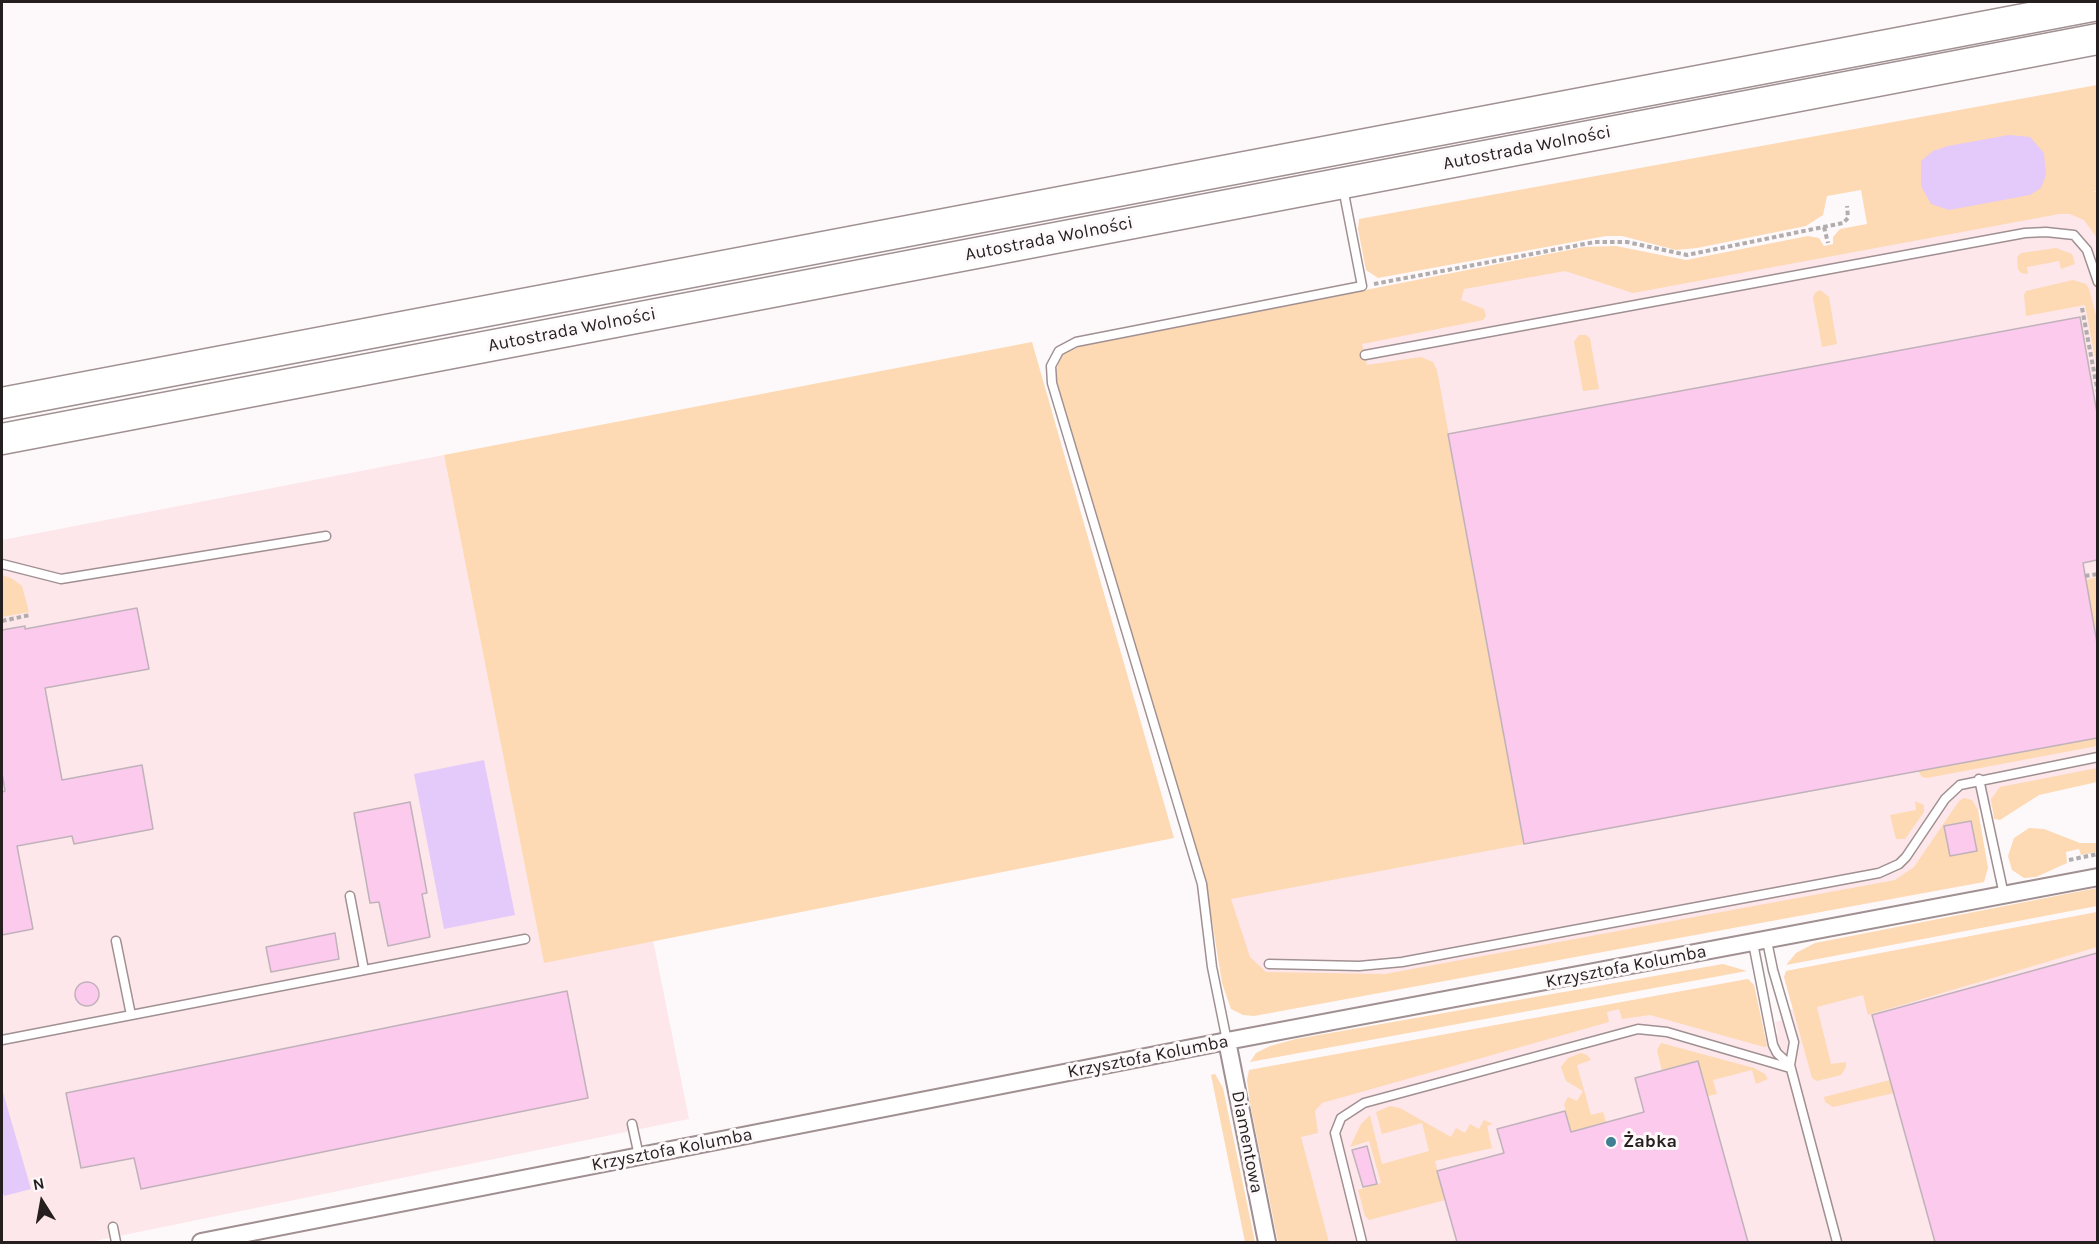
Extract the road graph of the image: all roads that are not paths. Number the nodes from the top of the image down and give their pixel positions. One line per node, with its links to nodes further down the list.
1 (2097, 5): 6 (highway, Autostrada Wolności)
2 (2097, 39): 3 (highway, Autostrada Wolności)
3 (1342, 183): 7 (highway, Autostrada Wolności); 22 (lane)
4 (2097, 282): 5 (lane)
5 (1365, 355)
6 (2, 403)
7 (2, 439)
8 (326, 536): 9 (lane)
9 (2, 564)
10 (2097, 757): 11 (lane)
11 (1979, 779): 14 (lane); 18 (lane)
12 (2097, 877): 14 (street, Krzysztofa Kolumba)
13 (350, 896): 19 (lane)
14 (2004, 896): 17 (street, Krzysztofa Kolumba)
15 (525, 939): 19 (lane)
16 (116, 942): 20 (lane)
17 (1760, 942): 22 (street, Krzysztofa Kolumba); 23 (lane); 23 (lane)
18 (1269, 964)
19 (364, 970): 20 (lane)
20 (131, 1015): 21 (lane)
21 (2, 1040)
22 (1227, 1041): 25 (street, Krzysztofa Kolumba); 29 (street, Diamentowa)
23 (1790, 1066): 30 (lane); 31 (lane)
24 (632, 1124): 25 (lane)
25 (639, 1156): 28 (street, Krzysztofa Kolumba)
26 (113, 1227): 27 (lane)
27 (116, 1242)
28 (201, 1242)
29 (1267, 1242)
30 (1362, 1242)
31 (1837, 1242)

